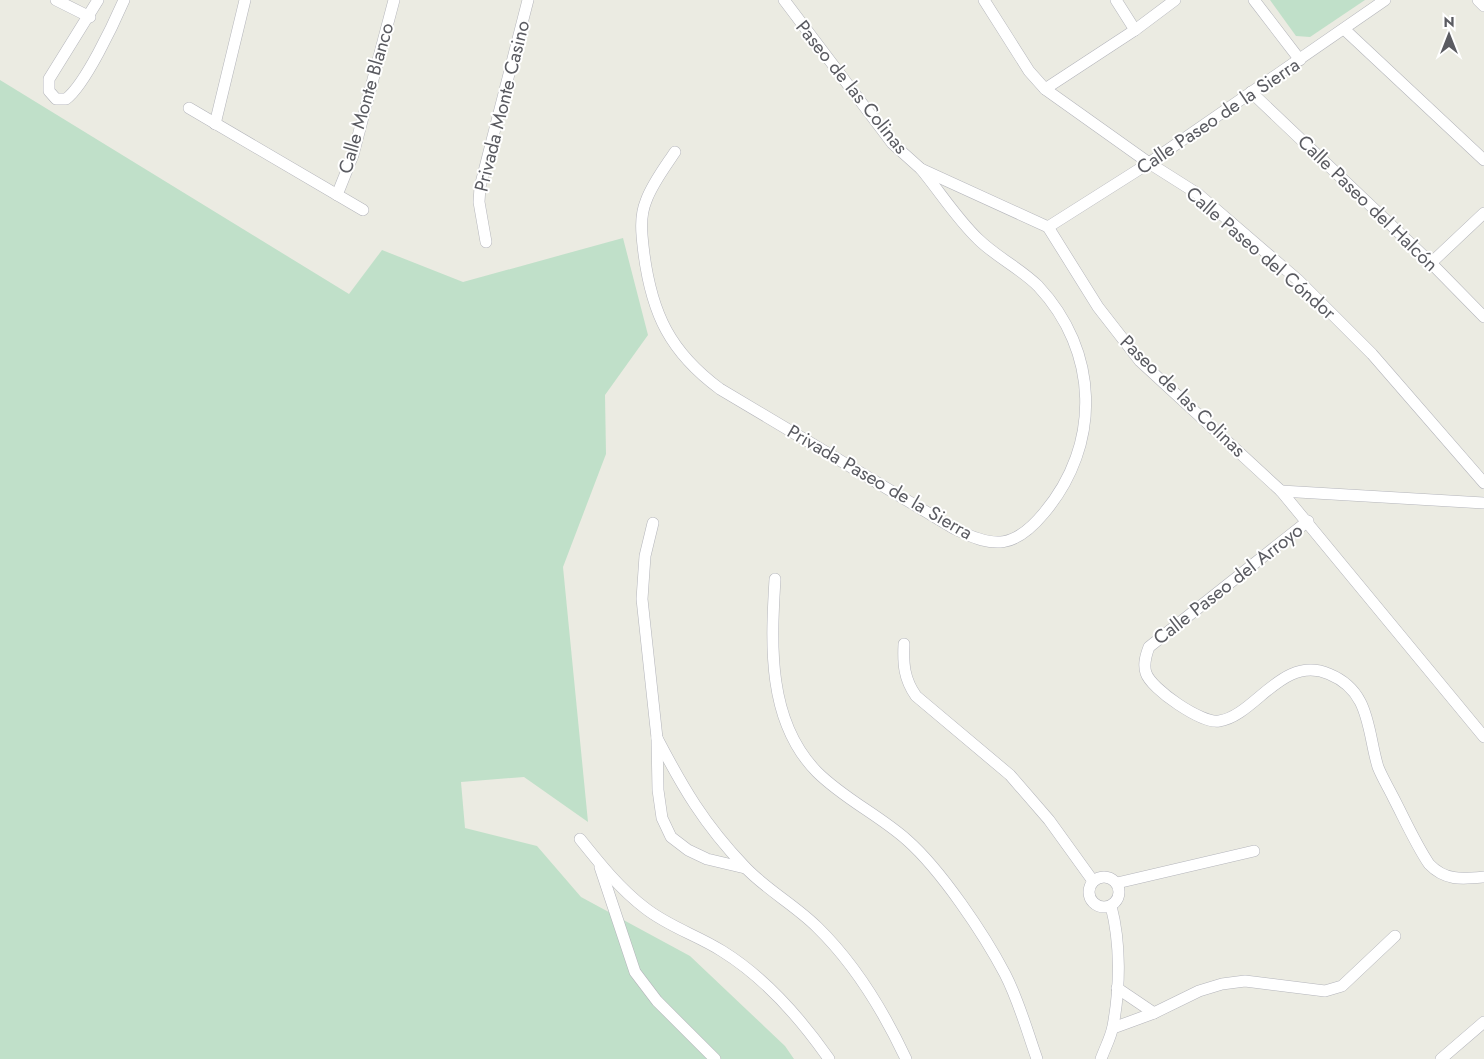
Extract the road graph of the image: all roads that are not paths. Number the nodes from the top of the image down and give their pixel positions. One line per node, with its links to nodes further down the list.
1 (56, 0): 15 (street)
2 (98, 0): 15 (street)
3 (124, 0): 15 (street)
4 (245, 0): 22 (street)
5 (394, 0): 27 (street, Calle Monte Blanco)
6 (528, 0): 31 (street, Privada Monte Casino)
7 (784, 0): 26 (street, Paseo de las Colinas)
8 (984, 0): 19 (street, Calle Paseo del Cóndor)
9 (1116, 0): 17 (street)
10 (1175, 0): 17 (street)
11 (1254, 0): 18 (street)
12 (1385, 0): 16 (street, Calle Paseo de la Sierra)
13 (1478, 0): 14 (street)
14 (1484, 6)
15 (90, 17)
16 (1344, 29): 18 (street, Calle Paseo de la Sierra); 24 (street)
17 (1135, 30): 19 (street)
18 (1300, 60): 20 (street, Calle Paseo de la Sierra)
19 (1045, 89): 25 (street, Calle Paseo del Cóndor)
20 (1252, 92): 25 (street, Calle Paseo de la Sierra); 32 (street, Calle Paseo del Halcón)
21 (189, 108): 22 (street, Calle Monte Blanco)
22 (215, 124): 27 (street, Calle Monte Blanco)
23 (675, 152): 26 (street, Privada Paseo de la Sierra)
24 (1484, 160)
25 (1149, 163): 30 (street, Calle Paseo de la Sierra); 34 (street, Calle Paseo del Cóndor)
26 (921, 169): 30 (street, Paseo de las Colinas)
27 (337, 195): 28 (street, Calle Monte Blanco)
28 (363, 210)
29 (1484, 213): 32 (street)
30 (1048, 227): 35 (street, Paseo de las Colinas)
31 (486, 242)
32 (1431, 263): 33 (street, Calle Paseo del Halcón)
33 (1484, 317)
34 (1484, 483)
35 (1281, 491): 36 (street, Calle Paseo del Arroyo); 37 (street, Paseo de las Colinas)
36 (1484, 503)
37 (1308, 521): 41 (street, Paseo de las Colinas); 47 (street, Calle Paseo del Arroyo)
38 (653, 523): 42 (street)
39 (775, 579): 59 (street)
40 (904, 644): 48 (street)
41 (1484, 737)
42 (657, 738): 46 (street); 46 (street)
43 (580, 839): 45 (street)
44 (1254, 851): 49 (street)
45 (598, 861): 56 (street); 57 (street)
46 (745, 868): 58 (street)
47 (1484, 877)
48 (1093, 881): 49 (street); 50 (street)
49 (1117, 882): 50 (street)
50 (1111, 906): 52 (street)
51 (1395, 936): 53 (street)
52 (1117, 988): 53 (street); 55 (street)
53 (1154, 1013): 55 (street)
54 (1484, 1022): 61 (street)
55 (1112, 1028): 60 (street)
56 (714, 1059)
57 (829, 1059)
58 (906, 1059)
59 (1037, 1059)
60 (1101, 1059)
61 (1441, 1059)

